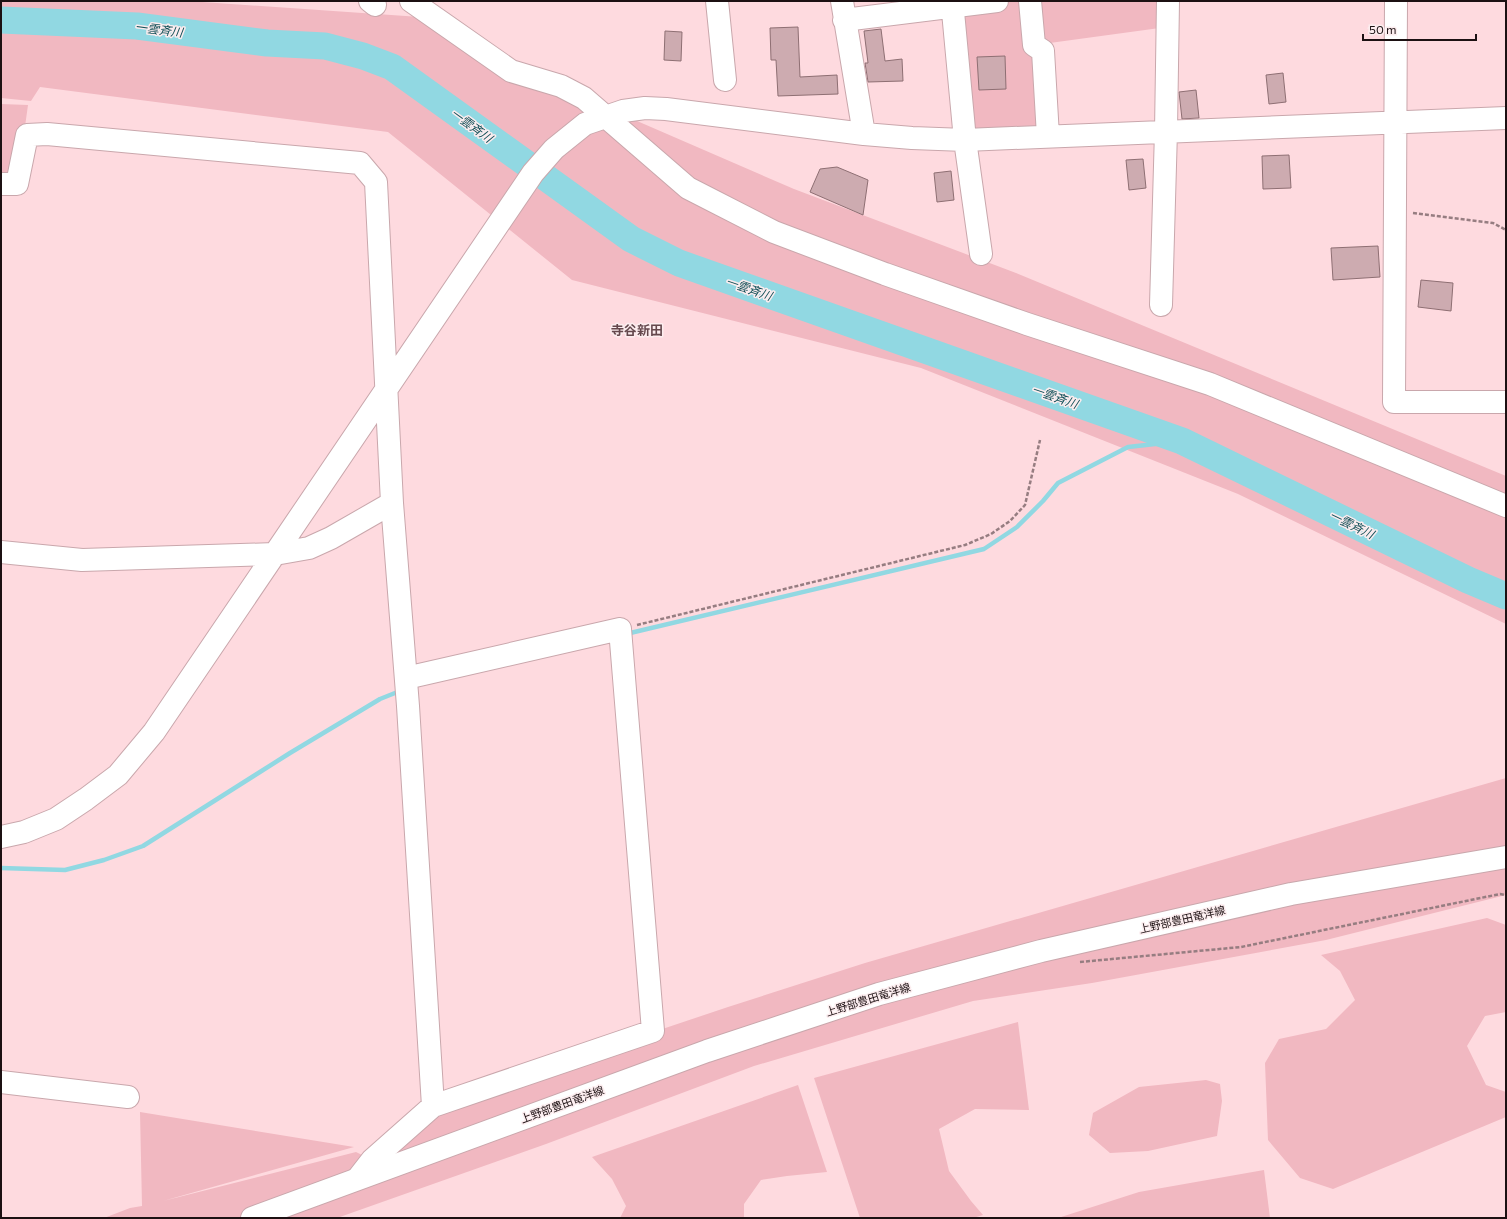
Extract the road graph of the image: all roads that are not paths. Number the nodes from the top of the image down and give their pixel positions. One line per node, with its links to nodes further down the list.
1 (411, 1): 10 (street)
2 (717, 1): 9 (street)
3 (998, 1): 7 (street)
4 (1030, 1): 15 (street)
5 (1168, 1): 13 (street)
6 (1396, 1): 12 (street)
7 (952, 4): 8 (street); 16 (street)
8 (843, 10): 14 (street)
9 (725, 80)
10 (605, 117): 14 (street); 20 (street); 23 (street)
11 (1506, 118): 12 (street)
12 (1395, 122): 13 (street); 21 (street)
13 (1166, 131): 15 (street); 19 (street)
14 (864, 134): 16 (street)
15 (1048, 136): 16 (street)
16 (965, 140): 18 (street)
17 (1, 184): 20 (street)
18 (981, 254)
19 (1161, 305)
20 (387, 386): 22 (street); 25 (street)
21 (1506, 402)
22 (392, 503): 25 (street); 26 (street)
23 (1506, 506)
24 (1, 552): 25 (street)
25 (275, 554): 27 (street)
26 (406, 678): 31 (street); 31 (street)
27 (1, 837)
28 (1506, 857): 32 (street, 上野部豊田竜洋線)
29 (1, 1082): 30 (street)
30 (128, 1097)
31 (433, 1106): 32 (street)
32 (358, 1178): 33 (street, 上野部豊田竜洋線)
33 (252, 1218)

